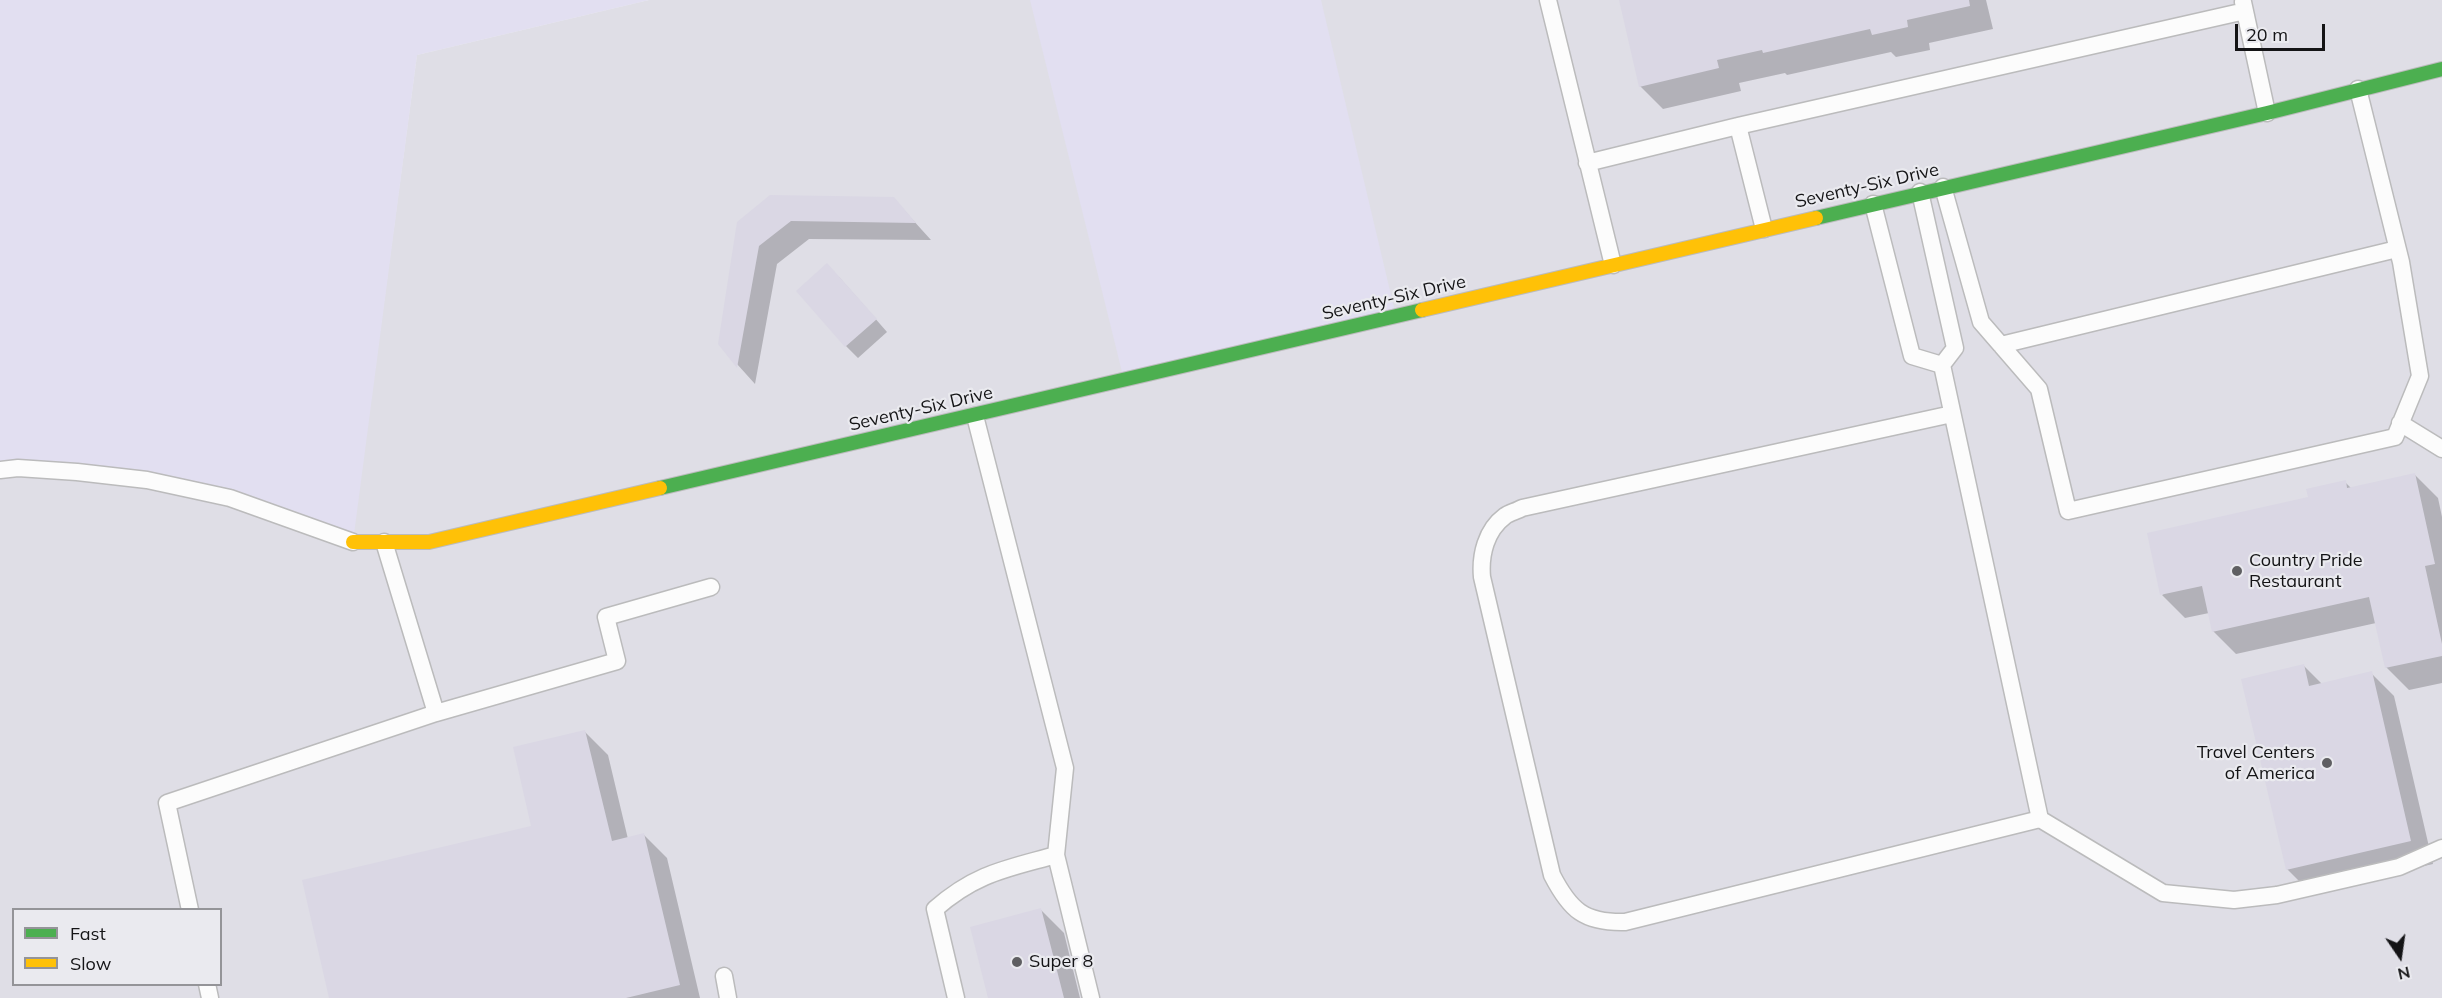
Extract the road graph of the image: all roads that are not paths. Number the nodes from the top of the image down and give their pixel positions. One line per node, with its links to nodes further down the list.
1 (1548, 0): 7 (lane)
2 (2243, 5): 5 (lane); 6 (lane)
3 (2442, 69): 4 (street, Seventy-Six Drive)
4 (2358, 89): 5 (street, Seventy-Six Drive); 12 (lane)
5 (2267, 112): 8 (street, Seventy-Six Drive)
6 (1738, 126): 7 (lane); 11 (lane)
7 (1587, 163): 13 (lane)
8 (1943, 187): 9 (street, Seventy-Six Drive); 14 (lane)
9 (1920, 192): 10 (street, Seventy-Six Drive); 15 (lane)
10 (1873, 204): 11 (street, Seventy-Six Drive); 15 (lane)
11 (1764, 229): 13 (street, Seventy-Six Drive)
12 (2397, 249): 14 (lane); 18 (lane)
13 (1613, 265): 17 (street, Seventy-Six Drive)
14 (2001, 345): 18 (lane)
15 (1942, 365): 16 (lane)
16 (1952, 414): 25 (lane); 25 (lane)
17 (975, 416): 22 (street, Seventy-Six Drive); 27 (lane)
18 (2400, 423): 19 (lane)
19 (2442, 449)
20 (0, 470): 21 (lane)
21 (352, 542): 22 (street, Seventy-Six Drive)
22 (384, 542): 24 (lane)
23 (711, 587): 24 (lane)
24 (436, 713): 28 (lane)
25 (2040, 819): 26 (lane)
26 (2442, 848)
27 (1056, 855): 31 (lane); 32 (lane)
28 (190, 908)
29 (724, 976): 30 (lane)
30 (728, 998)
31 (956, 998)
32 (1091, 998)

